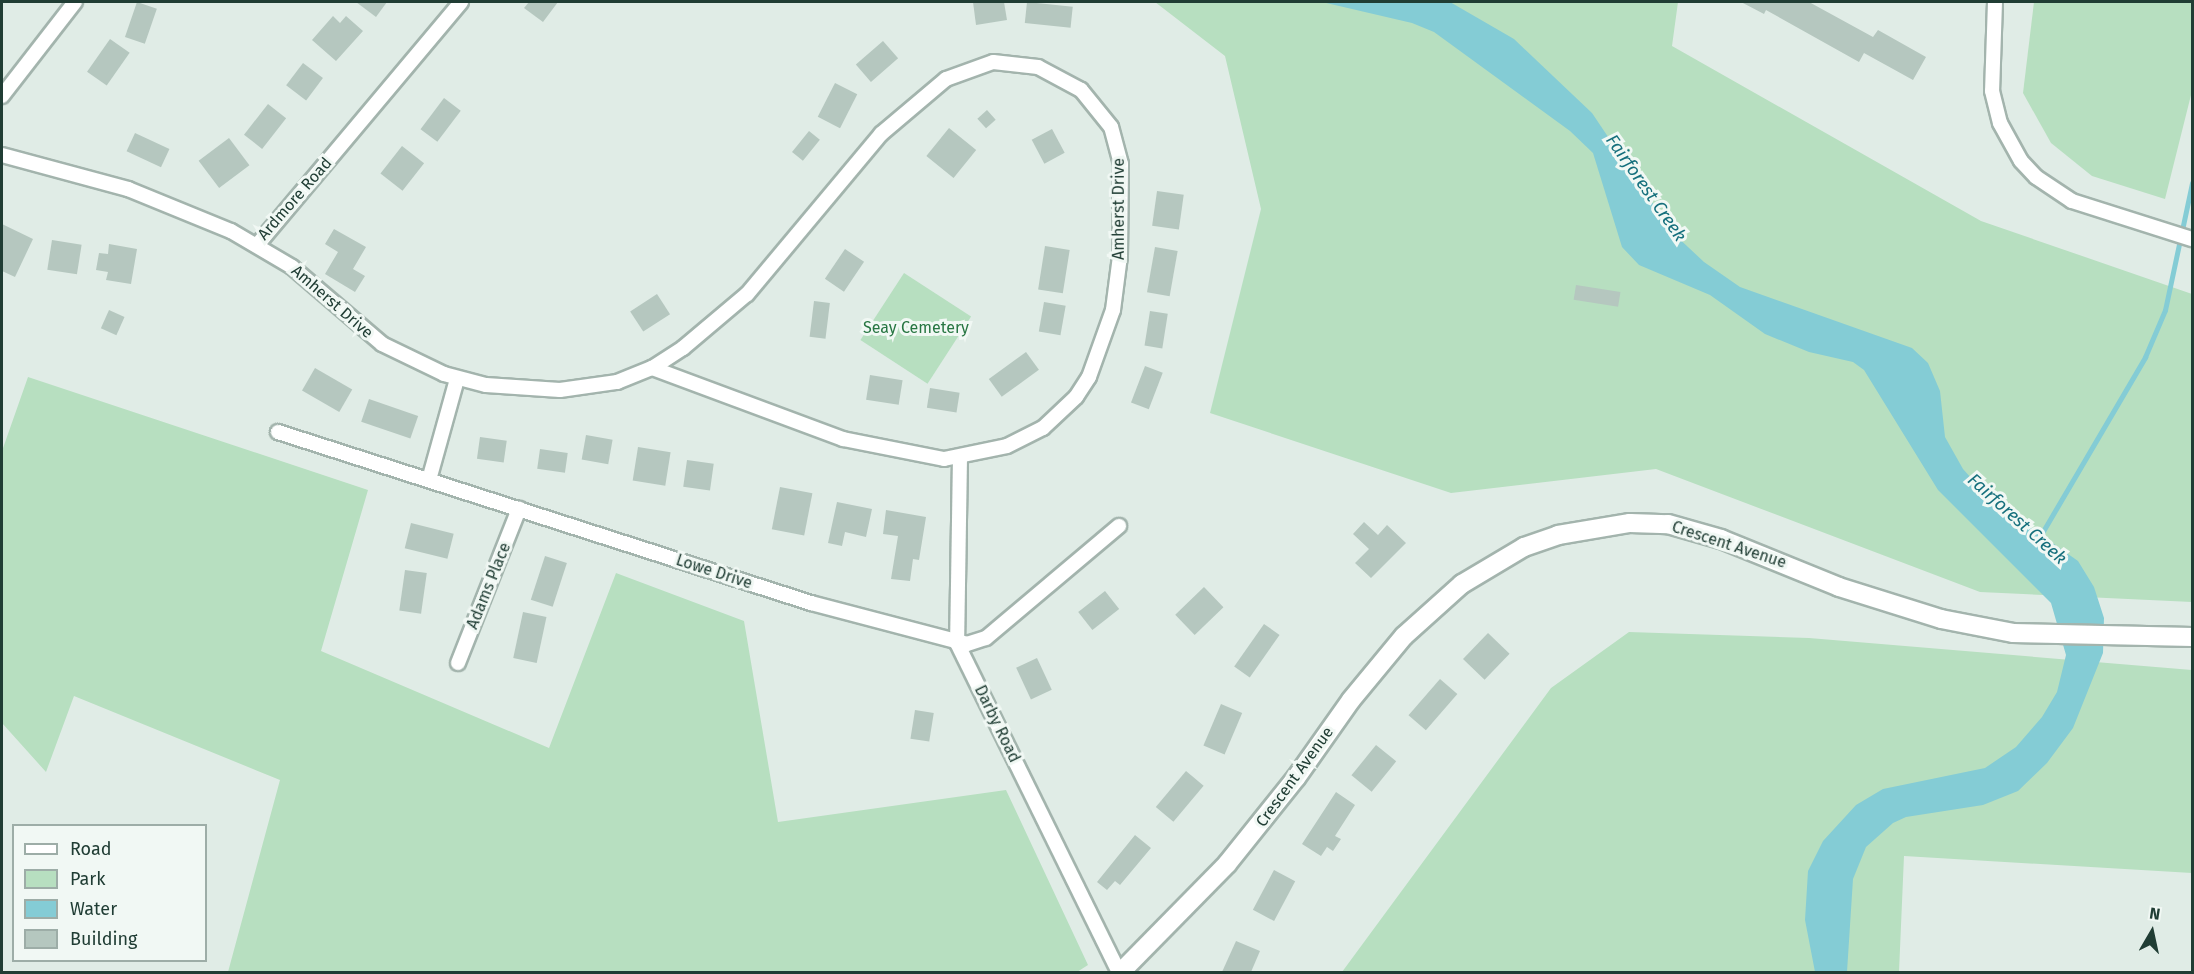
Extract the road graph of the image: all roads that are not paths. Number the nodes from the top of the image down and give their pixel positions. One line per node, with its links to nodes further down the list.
1 (75, 2): 4 (street)
2 (461, 2): 7 (street, Ardmore Road)
3 (1995, 2): 6 (street)
4 (2, 96)
5 (2, 155): 7 (street, Ardmore Road)
6 (2193, 238)
7 (258, 244): 9 (street, Amherst Drive)
8 (652, 368): 9 (street, Amherst Drive); 11 (street, Amherst Drive); 11 (street, Amherst Drive)
9 (457, 379): 12 (street)
10 (278, 432): 12 (street, Lowe Drive)
11 (960, 457): 16 (street, Darby Road)
12 (429, 480): 13 (street, Lowe Drive)
13 (519, 509): 16 (street, Lowe Drive); 17 (street, Adams Place)
14 (1119, 526): 16 (street, Lowe Drive)
15 (2193, 638): 18 (street, Crescent Avenue)
16 (957, 643): 18 (street, Darby Road)
17 (458, 663)
18 (1120, 972)

